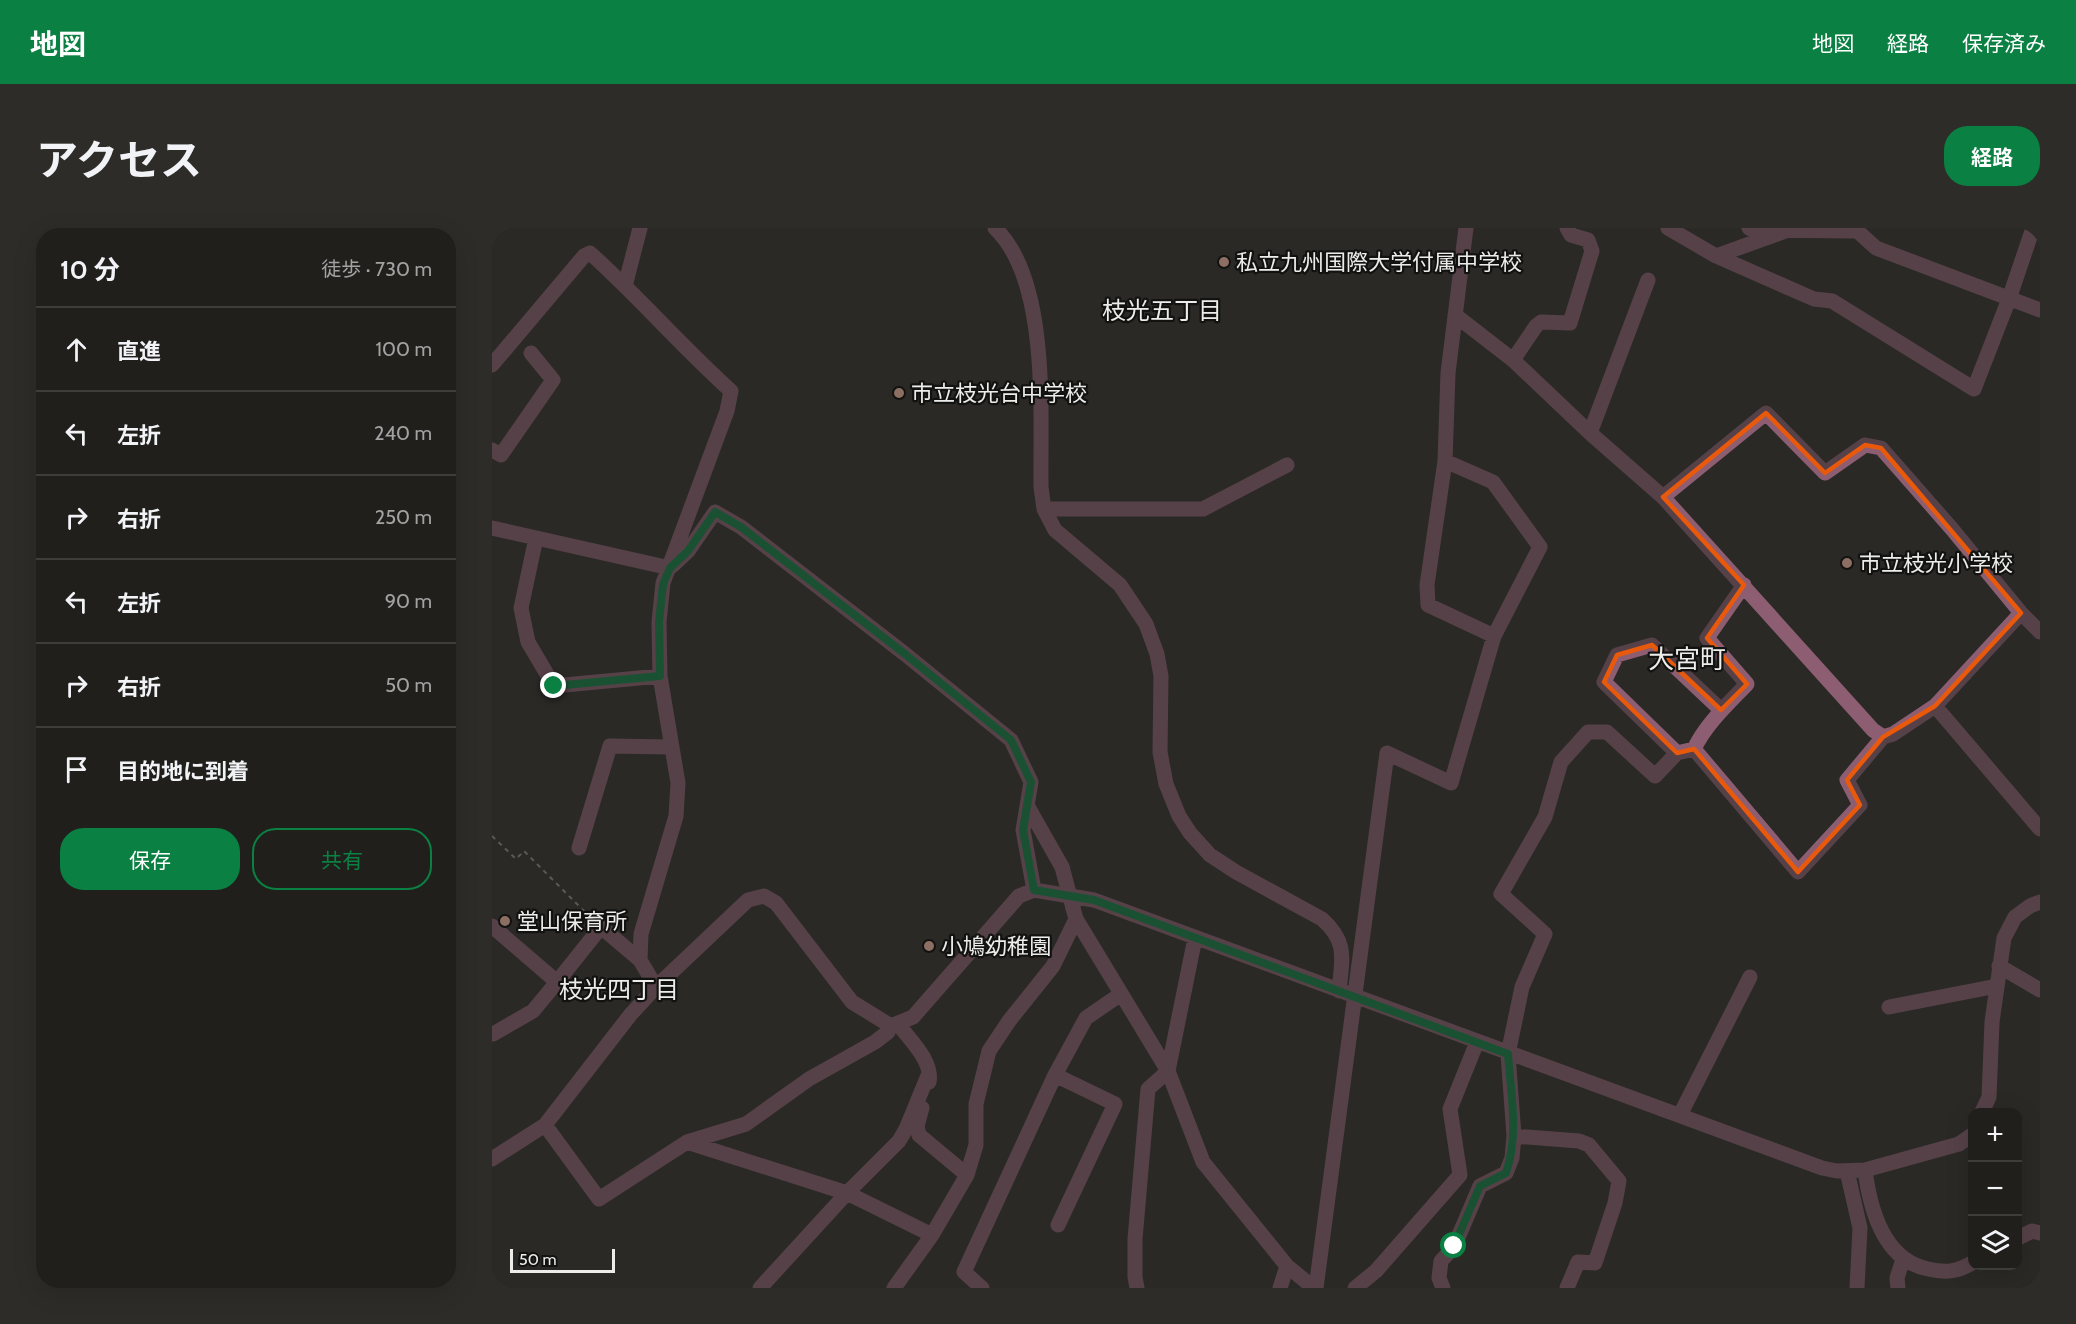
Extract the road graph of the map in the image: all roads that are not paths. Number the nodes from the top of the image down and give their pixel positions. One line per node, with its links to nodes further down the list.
1 (640, 228): 12 (street)
2 (995, 228): 24 (street)
3 (1466, 228): 15 (street)
4 (1567, 228): 17 (street)
5 (1668, 228): 10 (street)
6 (1749, 228): 8 (street)
7 (2033, 228): 13 (street)
8 (1791, 229): 9 (street); 10 (street)
9 (1855, 229): 13 (street)
10 (1716, 256): 13 (street)
11 (1648, 280): 19 (street)
12 (625, 285): 18 (street); 27 (street)
13 (2009, 299): 14 (street)
14 (2040, 310)
15 (1455, 315): 17 (street); 21 (street)
16 (531, 353): 20 (street)
17 (1513, 360): 19 (street)
18 (492, 365)
19 (1590, 433): 23 (street)
20 (492, 450)
21 (1445, 460): 31 (street); 31 (street)
22 (1287, 465): 24 (street)
23 (1663, 497): 28 (street); 29 (street)
24 (1044, 509): 54 (street)
25 (492, 528): 26 (street)
26 (536, 538): 27 (street); 32 (street)
27 (670, 568): 32 (street); 39 (street)
28 (1744, 585): 34 (street); 35 (street)
29 (2021, 613): 30 (street); 33 (street)
30 (2040, 632)
31 (1494, 636): 54 (street)
32 (660, 676): 36 (street)
33 (1935, 706): 35 (street); 40 (street)
34 (1721, 710): 37 (street); 38 (street)
35 (1884, 737): 37 (street)
36 (670, 747): 41 (street); 47 (street)
37 (1694, 749): 38 (street)
38 (1677, 753): 60 (street)
39 (1028, 807): 42 (street); 44 (street, bridge)
40 (2040, 829)
41 (579, 848)
42 (1034, 890): 46 (street); 57 (street)
43 (2040, 902): 48 (street)
44 (1074, 913): 55 (street); 73 (street)
45 (492, 926): 50 (street)
46 (1195, 938): 54 (street); 61 (street)
47 (640, 960): 50 (street); 52 (street)
48 (1999, 966): 51 (street); 53 (street)
49 (1750, 977): 65 (street)
50 (557, 982): 58 (street)
51 (1997, 986): 56 (street); 64 (street)
52 (656, 987): 57 (street); 66 (street)
53 (2040, 990)
54 (1346, 993): 59 (street); 87 (street)
55 (1121, 994): 61 (street); 63 (street)
56 (1889, 1008)
57 (894, 1025): 62 (street); 69 (street)
58 (493, 1034)
59 (1477, 1042): 60 (street); 88 (street)
60 (1508, 1054): 65 (street); 67 (street)
61 (1168, 1071): 80 (street); 85 (street)
62 (929, 1073): 73 (street); 74 (street)
63 (1055, 1076): 75 (street); 84 (street)
64 (1984, 1108)
65 (1680, 1116): 72 (street)
66 (545, 1125): 69 (street); 70 (street)
67 (1514, 1136): 89 (street); 90 (street)
68 (1968, 1137): 71 (street)
69 (687, 1142): 74 (street)
70 (492, 1159)
71 (1865, 1170): 72 (street); 79 (street)
72 (1847, 1171): 91 (street)
73 (967, 1175): 77 (street)
74 (847, 1193): 77 (street); 82 (street)
75 (1058, 1225)
76 (2040, 1233): 78 (street)
77 (932, 1235): 83 (street)
78 (2022, 1236)
79 (1904, 1259): 81 (street); 92 (street)
80 (1287, 1266): 86 (street); 87 (street)
81 (1968, 1266)
82 (760, 1288)
83 (894, 1288)
84 (982, 1288)
85 (1137, 1288)
86 (1280, 1288)
87 (1315, 1288)
88 (1355, 1288)
89 (1443, 1288)
90 (1567, 1288)
91 (1857, 1288)
92 (1898, 1288)

